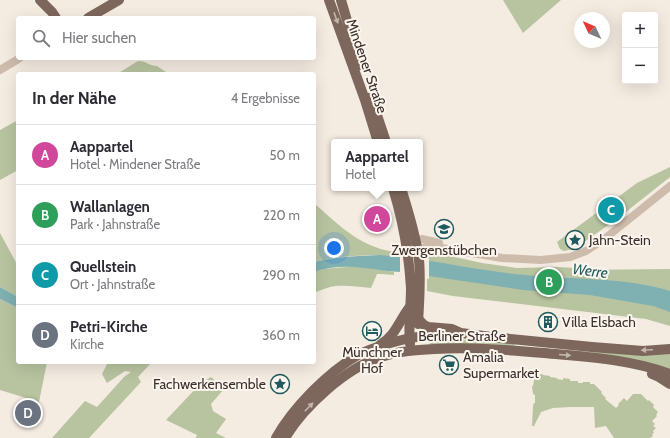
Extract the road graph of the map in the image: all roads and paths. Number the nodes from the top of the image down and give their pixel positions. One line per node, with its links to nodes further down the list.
1 (40, 0): 5 (main road)
2 (120, 0): 6 (main road)
3 (329, 0): 9 (main road, Mindener Straße, one-way to 9)
4 (341, 0): 10 (main road, Mindener Straße)
5 (55, 16)
6 (92, 16)
7 (17, 60): 8 (street)
8 (0, 70)
9 (377, 139)
10 (385, 139)
11 (670, 186): 15 (street)
12 (394, 191): 14 (main road)
13 (402, 191): 14 (main road)
14 (412, 247): 15 (street); 15 (street); 16 (main road); 17 (main road)
15 (459, 250)
16 (410, 306): 19 (main road); 21 (main road)
17 (418, 319): 18 (main road, Berliner Straße); 19 (main road)
18 (461, 333): 19 (main road, Berliner Straße); 20 (main road, Berliner Straße)
19 (413, 338): 21 (main road, Berliner Straße); 24 (main road)
20 (542, 342): 22 (main road, Berliner Straße, one-way to 20); 23 (main road)
21 (375, 348): 28 (main road, Berliner Straße)
22 (670, 349)
23 (516, 350): 24 (main road, Berliner Straße); 25 (main road, Berliner Straße, one-way to 25)
24 (413, 351): 29 (main road, Berliner Straße, one-way to 24)
25 (627, 363): 26 (main road, Berliner Straße); 27 (main road)
26 (670, 374)
27 (670, 384)
28 (276, 438)
29 (285, 438)

